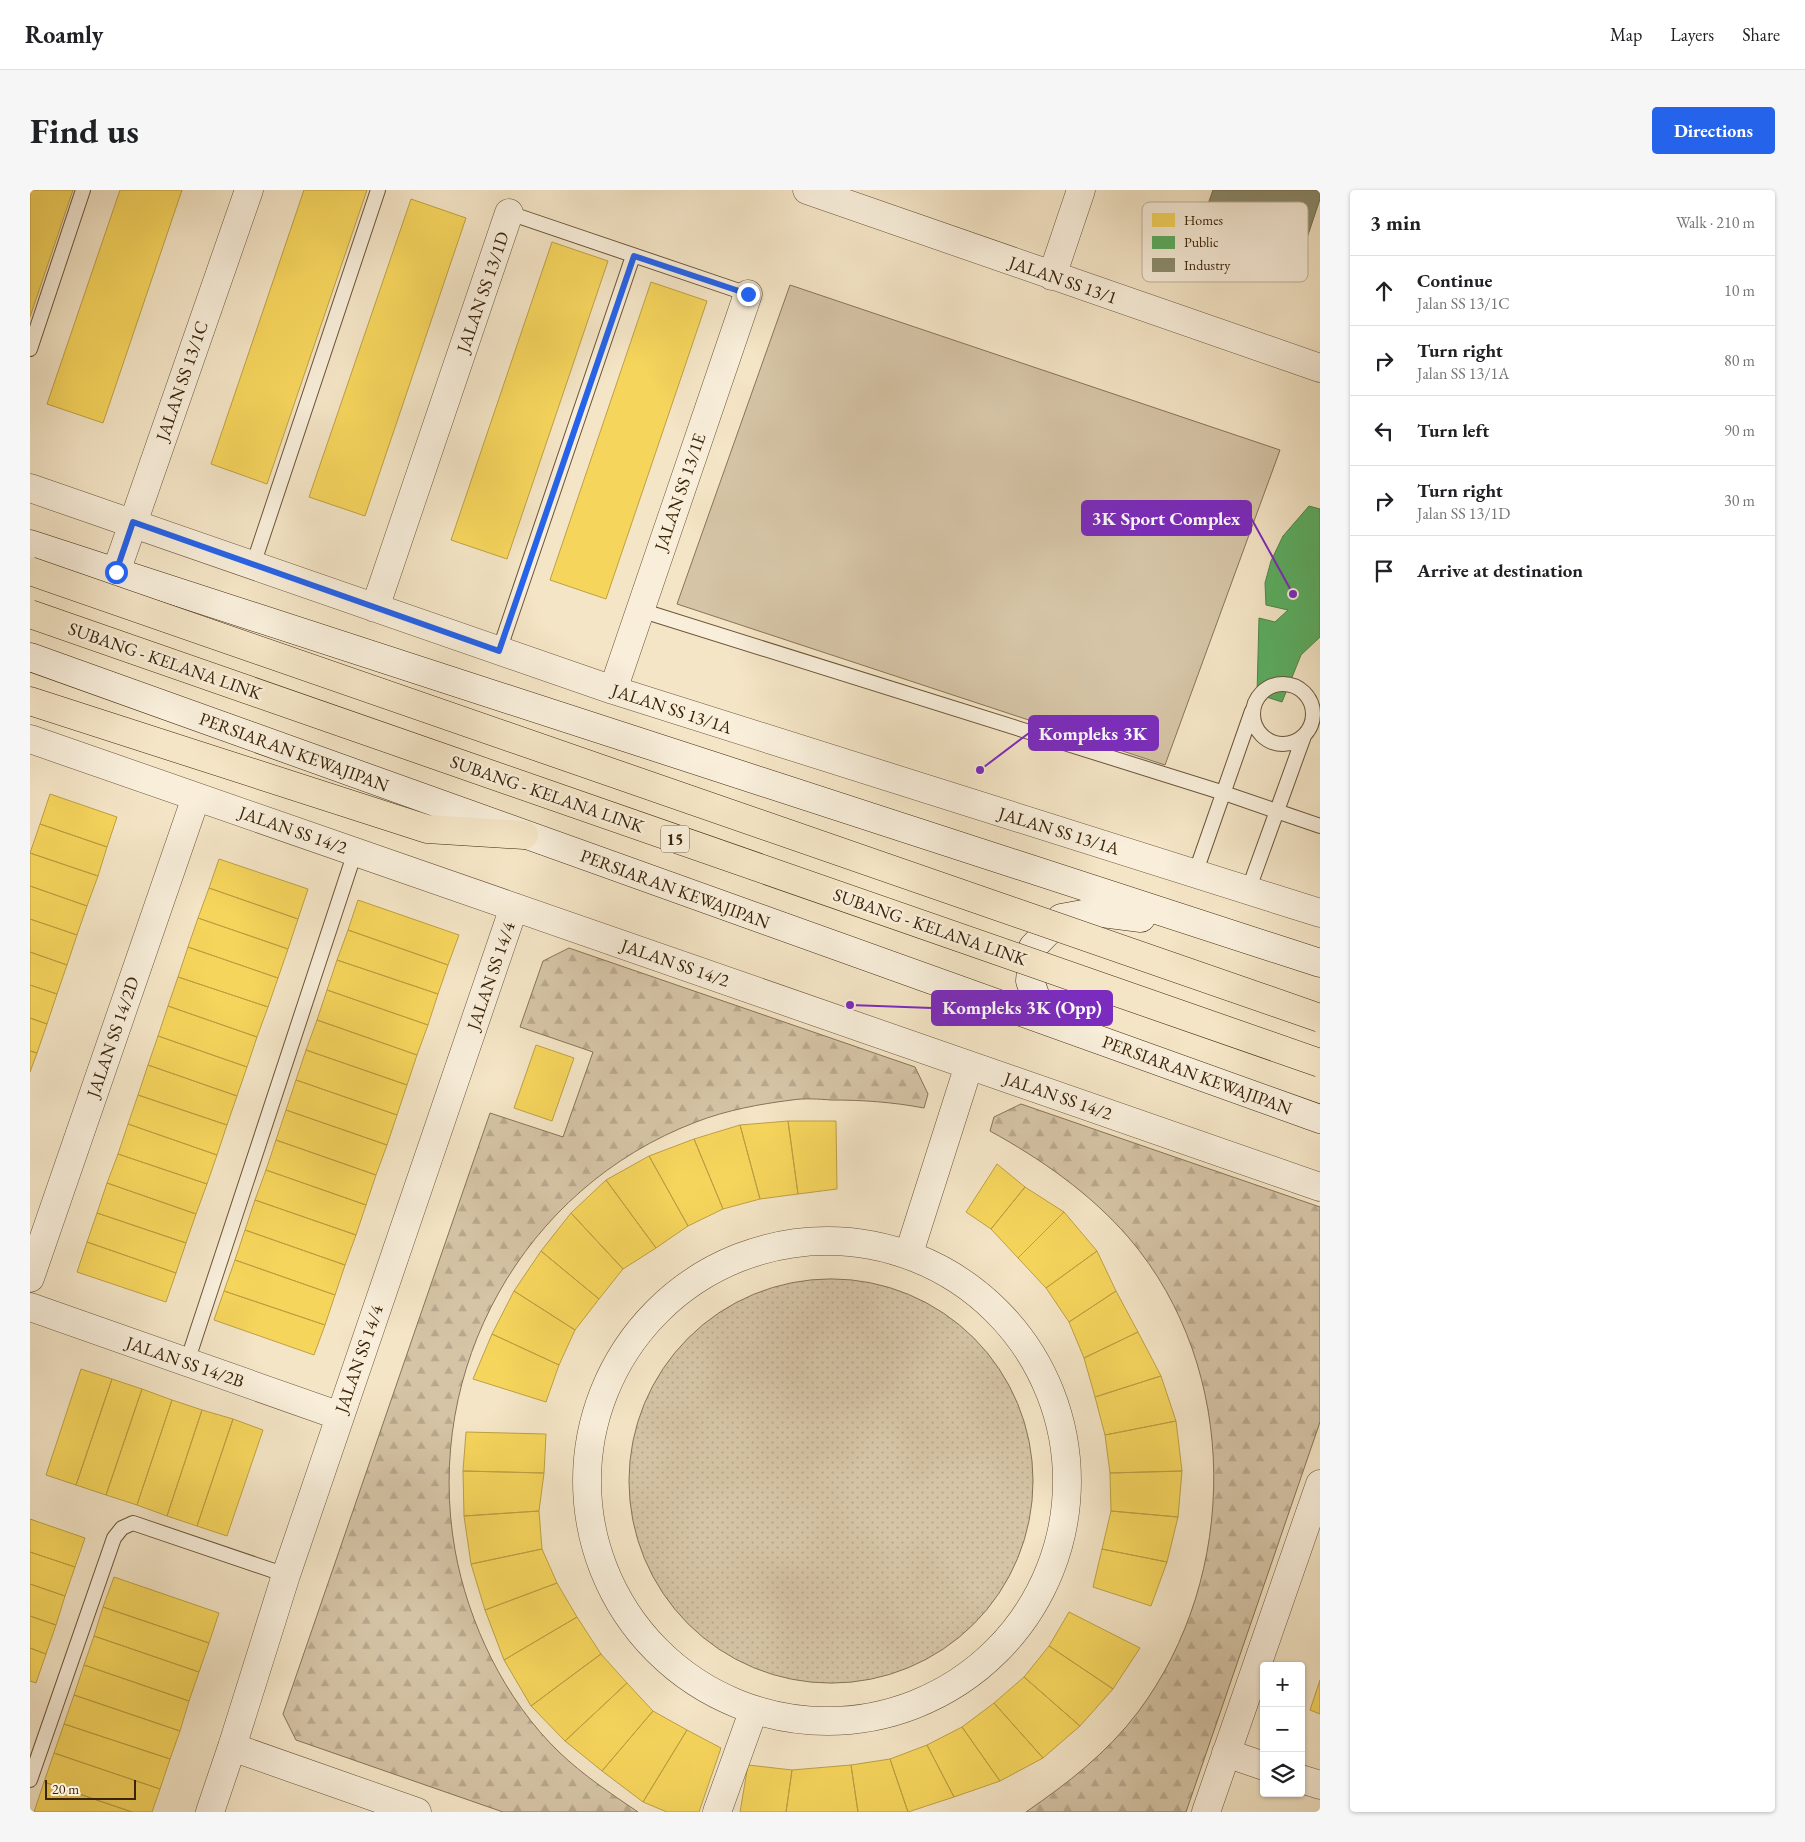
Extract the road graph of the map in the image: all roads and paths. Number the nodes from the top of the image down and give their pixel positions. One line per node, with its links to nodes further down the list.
1 (84, 190): 10 (lane)
2 (248, 190): 13 (street, JALAN SS 13/1C)
3 (378, 190): 15 (lane)
4 (807, 190): 8 (street, JALAN SS 13/1)
5 (1081, 190): 8 (street)
6 (509, 213): 7 (lane, JALAN SS 13/1D); 18 (street, JALAN SS 13/1D)
7 (634, 256): 9 (lane, JALAN SS 13/1D); 21 (lane)
8 (1052, 276): 11 (street, JALAN SS 13/1)
9 (748, 294): 19 (street, JALAN SS 13/1E)
10 (30, 349)
11 (1320, 368)
12 (30, 488): 13 (street, JALAN SS 13/1A)
13 (133, 522): 15 (street, JALAN SS 13/1A); 17 (street, JALAN SS 13/1C)
14 (30, 544): 17 (street)
15 (253, 565): 18 (street, JALAN SS 13/1A)
16 (30, 571): 40 (main road, 15, bridge)
17 (116, 572): 38 (street)
18 (375, 608): 21 (street, JALAN SS 13/1A)
19 (640, 610): 23 (street, JALAN SS 13/1E); 28 (lane)
20 (30, 614): 42 (main road, SUBANG - KELANA LINK / 15, bridge)
21 (499, 651): 23 (street, JALAN SS 13/1A)
22 (30, 656): 32 (street, PERSIARAN KEWAJIPAN)
23 (613, 690): 34 (street, JALAN SS 13/1A)
24 (30, 701): 32 (main road)
25 (1253, 708): 26 (lane); 26 (lane); 28 (lane)
26 (1311, 732): 30 (lane)
27 (32, 746): 29 (street, JALAN SS 14/2)
28 (1224, 793): 30 (lane); 34 (lane)
29 (196, 796): 33 (street, JALAN SS 14/2); 47 (street, JALAN SS 14/2D)
30 (1278, 810): 31 (lane); 35 (lane)
31 (1320, 826)
32 (524, 835): 41 (street, PERSIARAN KEWAJIPAN)
33 (355, 852): 36 (street, JALAN SS 14/2); 49 (lane)
34 (1195, 874): 35 (street, JALAN SS 13/1A)
35 (1248, 891): 37 (street, JALAN SS 13/1A)
36 (514, 907): 43 (street, JALAN SS 14/2); 50 (street, JALAN SS 14/4)
37 (1320, 913)
38 (1234, 935): 39 (street); 41 (street)
39 (1320, 963)
40 (1320, 1018)
41 (1061, 1026): 44 (street, PERSIARAN KEWAJIPAN)
42 (1320, 1063)
43 (969, 1065): 45 (street, JALAN SS 14/2); 46 (street)
44 (1320, 1120)
45 (1320, 1187)
46 (909, 1253): 53 (street); 53 (street)
47 (30, 1278)
48 (30, 1307): 49 (street, JALAN SS 14/2B)
49 (187, 1362): 50 (street, JALAN SS 14/2B)
50 (340, 1416): 52 (street, JALAN SS 14/4)
51 (1320, 1484): 55 (street)
52 (286, 1575): 54 (street, JALAN SS 14/4); 57 (lane)
53 (753, 1712): 62 (street)
54 (232, 1747): 60 (street, JALAN SS 14/4); 61 (street)
55 (1226, 1753): 56 (street); 63 (street)
56 (1260, 1765)
57 (30, 1780)
58 (1305, 1780): 59 (street)
59 (1320, 1786)
60 (210, 1812)
61 (417, 1812)
62 (718, 1812)
63 (1206, 1812)

